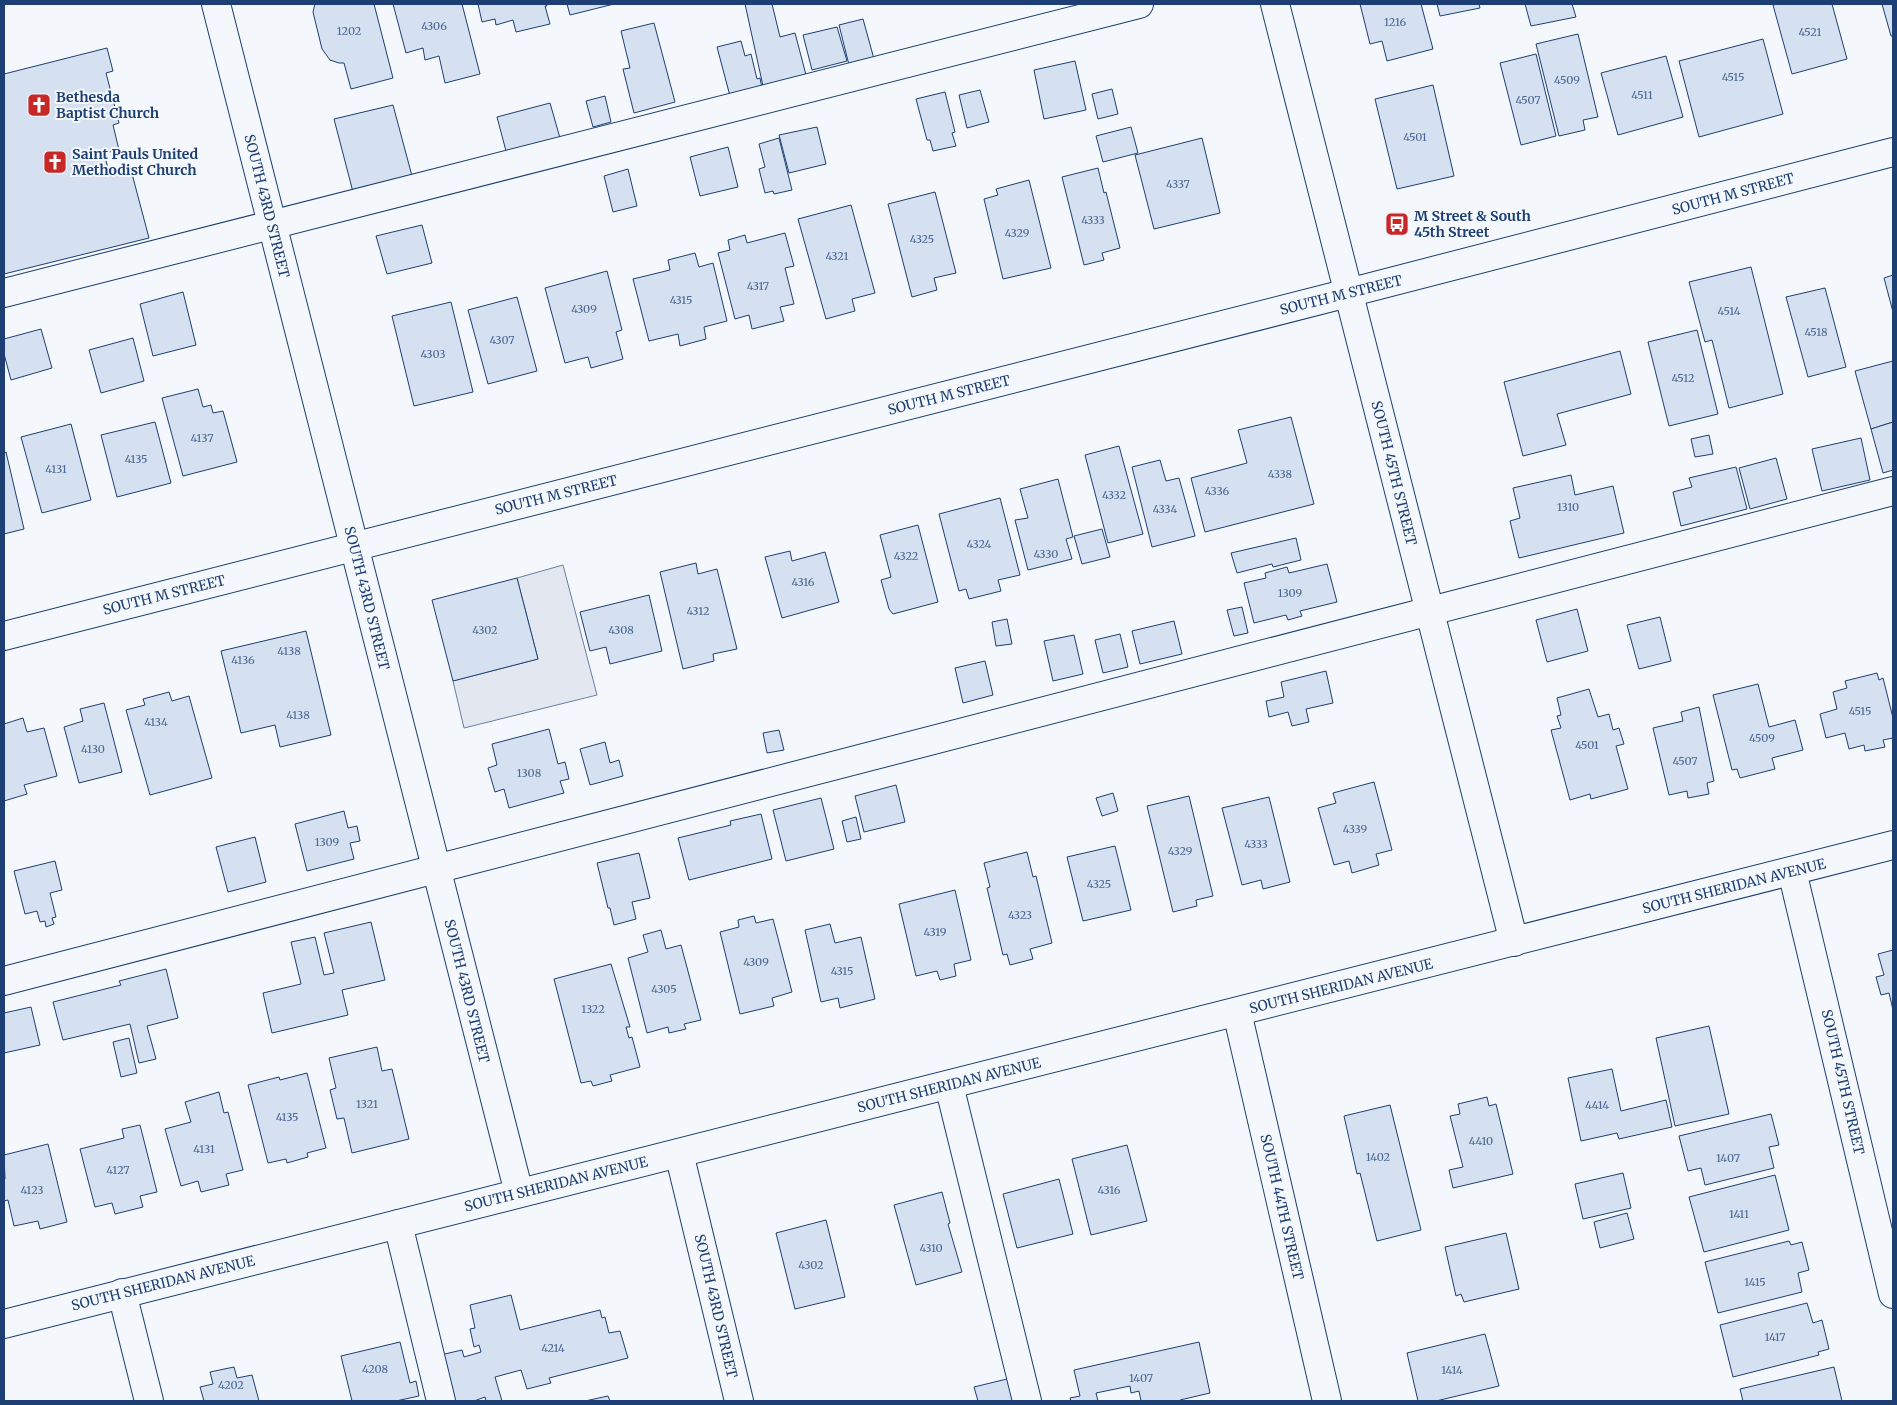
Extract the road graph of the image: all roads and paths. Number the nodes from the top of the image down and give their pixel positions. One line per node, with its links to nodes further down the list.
1 (216, 4): 5 (street, SOUTH 43RD STREET)
2 (1139, 4): 5 (street)
3 (1275, 4): 7 (street, SOUTH 45TH STREET)
4 (1893, 152): 7 (street, SOUTH M STREET)
5 (272, 225): 6 (street); 9 (street, SOUTH 43RD STREET)
6 (4, 293)
7 (1348, 294): 9 (street, SOUTH M STREET); 10 (street, SOUTH 45TH STREET)
8 (1893, 491): 10 (street)
9 (354, 546): 11 (street, SOUTH M STREET); 13 (street, SOUTH 43RD STREET)
10 (1429, 611): 13 (street); 15 (street, SOUTH 45TH STREET)
11 (4, 636)
12 (1893, 845): 14 (street, SOUTH SHERIDAN AVENUE)
13 (436, 869): 16 (street); 20 (street, SOUTH 43RD STREET)
14 (1792, 871): 15 (street, SOUTH SHERIDAN AVENUE); 23 (street, SOUTH 45TH STREET)
15 (1514, 942): 17 (street, SOUTH SHERIDAN AVENUE)
16 (4, 980)
17 (1237, 1012): 18 (street, SOUTH SHERIDAN AVENUE); 29 (street, SOUTH 44TH STREET)
18 (950, 1085): 19 (street, SOUTH SHERIDAN AVENUE); 28 (street)
19 (679, 1153): 20 (street, SOUTH SHERIDAN AVENUE); 27 (street, SOUTH 43RD STREET)
20 (519, 1193): 21 (street, SOUTH SHERIDAN AVENUE)
21 (398, 1224): 22 (street, SOUTH SHERIDAN AVENUE); 26 (street)
22 (122, 1294): 24 (street, SOUTH SHERIDAN AVENUE); 25 (street)
23 (1893, 1294)
24 (4, 1324)
25 (149, 1401)
26 (441, 1401)
27 (739, 1401)
28 (1027, 1401)
29 (1327, 1401)

